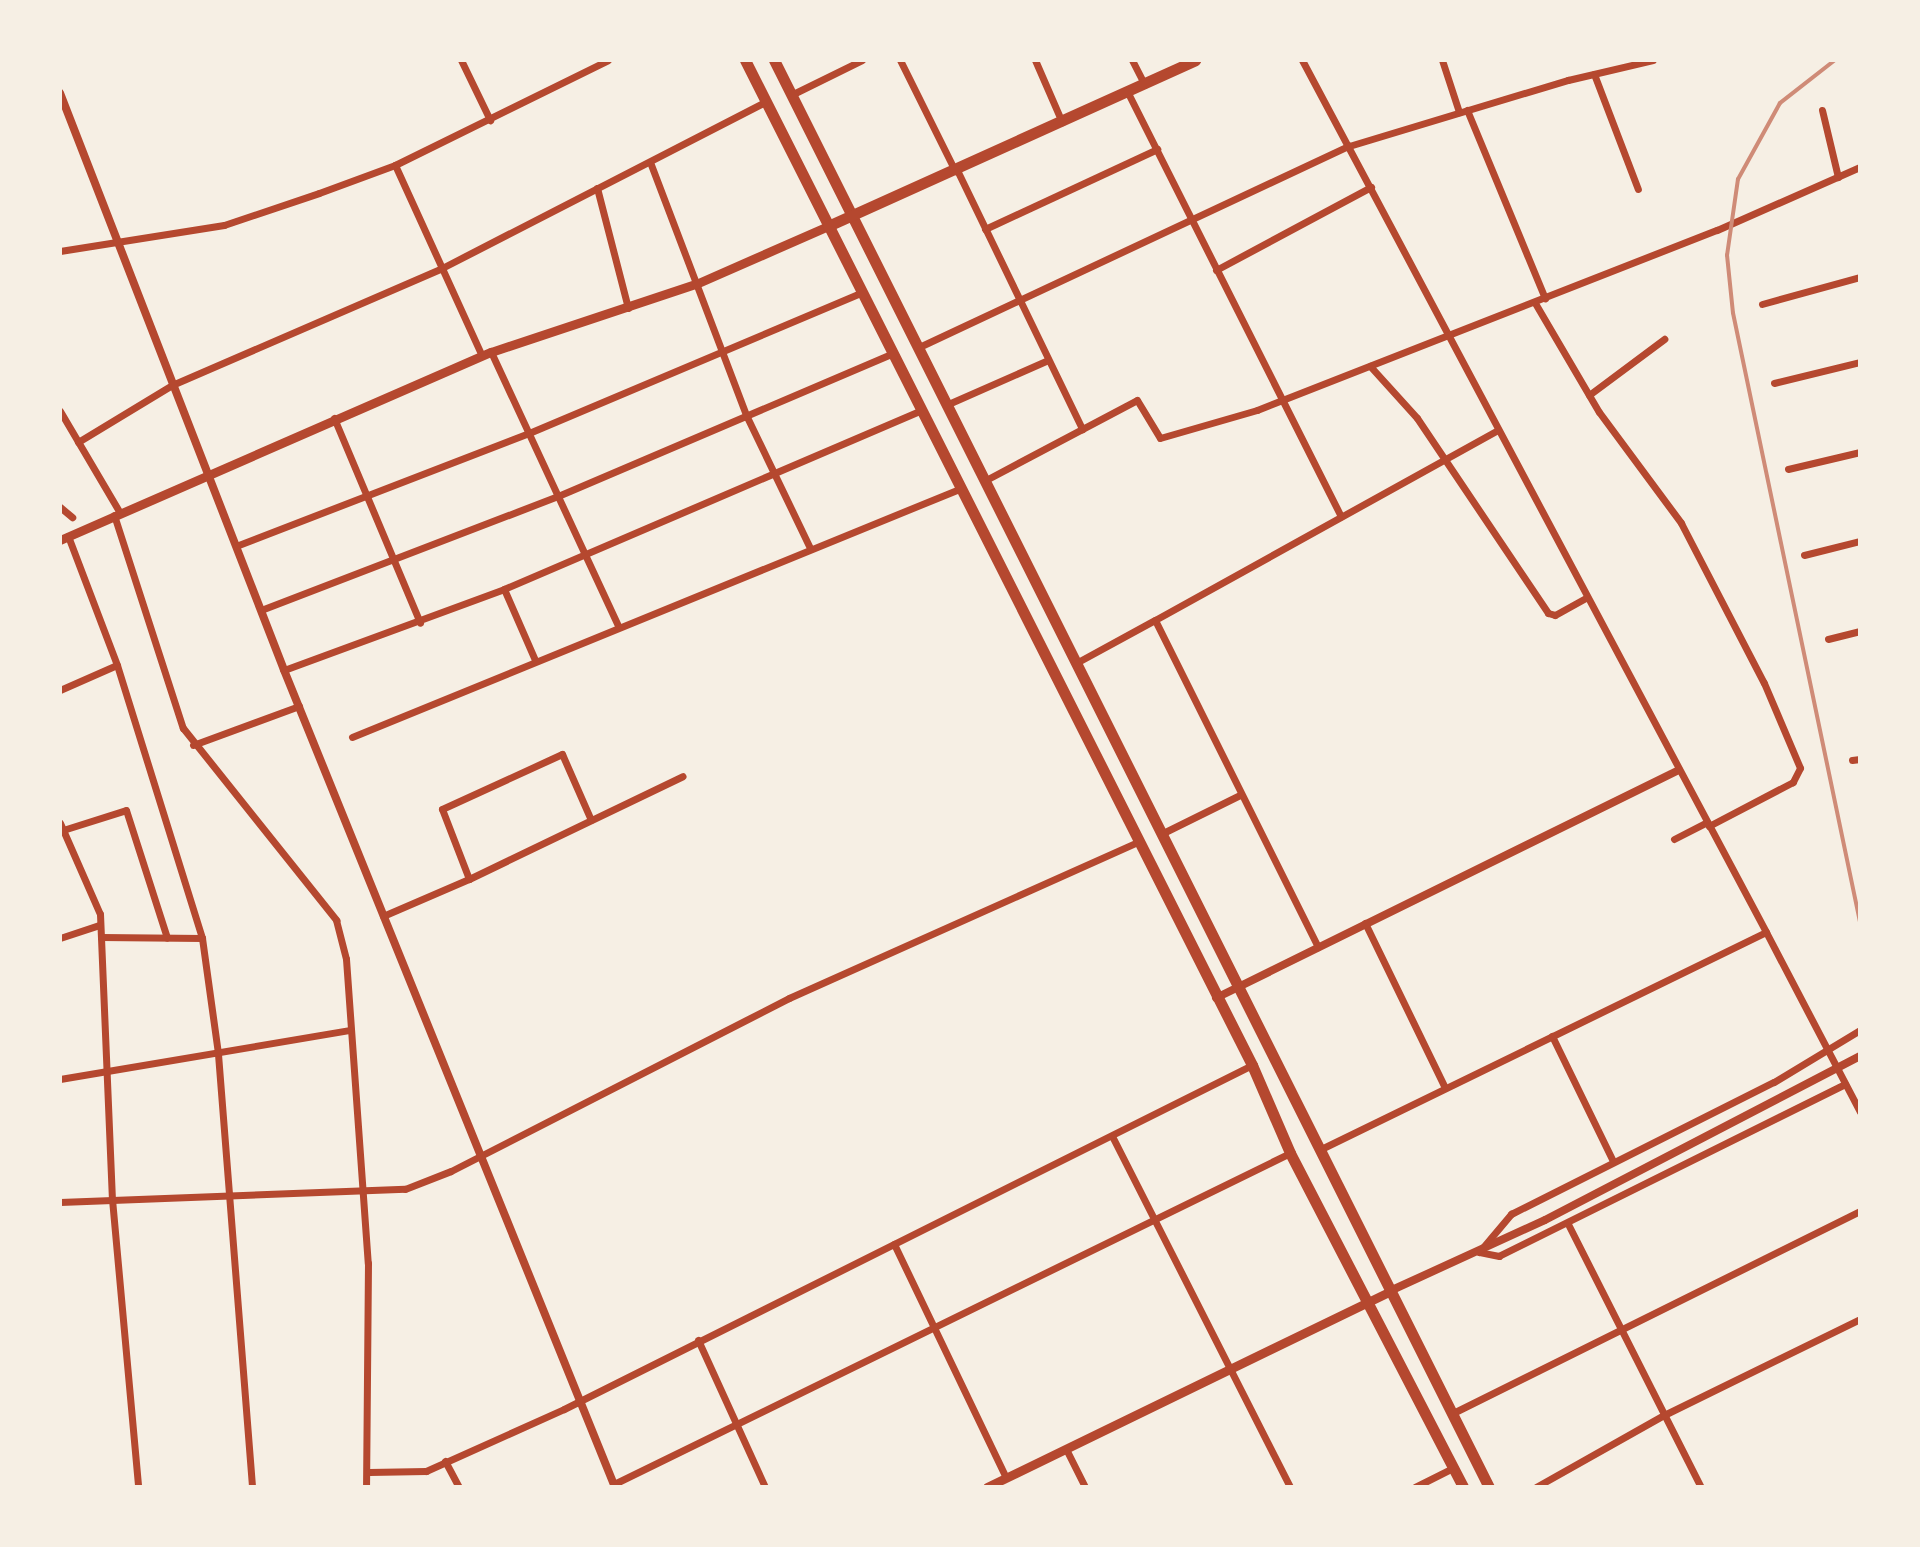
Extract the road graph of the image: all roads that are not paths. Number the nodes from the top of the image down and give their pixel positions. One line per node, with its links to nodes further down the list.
1 (461, 60): 21 (street)
2 (608, 60): 21 (street)
3 (745, 60): 18 (highway)
4 (774, 60): 17 (highway)
5 (862, 60): 17 (street)
6 (900, 60): 28 (street)
7 (1035, 60): 22 (street)
8 (1132, 60): 14 (street)
9 (1195, 60): 14 (highway)
10 (1302, 60): 23 (street)
11 (1442, 60): 20 (street)
12 (1653, 60): 13 (street)
13 (1594, 74): 20 (street); 32 (street)
14 (1145, 85): 16 (highway)
15 (60, 93): 37 (street)
16 (1128, 93): 22 (highway); 24 (street)
17 (791, 95): 33 (highway)
18 (763, 103): 25 (street); 35 (highway)
19 (1822, 110): 29 (street)
20 (1463, 111): 23 (street); 44 (street)
21 (490, 120): 26 (street)
22 (1062, 124): 28 (highway)
23 (1349, 146): 30 (street); 34 (street)
24 (1157, 149): 34 (street); 36 (street)
25 (650, 162): 31 (street); 42 (street)
26 (395, 165): 37 (street); 39 (street)
27 (1860, 167): 29 (street)
28 (956, 170): 33 (highway); 36 (street)
29 (1838, 177): 44 (street)
30 (1371, 187): 40 (street); 49 (street)
31 (597, 188): 39 (street); 48 (street)
32 (1638, 189)
33 (851, 216): 35 (highway); 51 (highway)
34 (1191, 220): 40 (street); 45 (street)
35 (828, 226): 42 (main road); 43 (highway)
36 (985, 229): 45 (street)
37 (115, 243): 38 (street); 59 (street)
38 (60, 251)
39 (442, 268): 54 (street); 59 (street)
40 (1216, 270): 61 (street)
41 (1860, 277): 47 (street)
42 (696, 284): 48 (main road); 52 (street)
43 (863, 292): 52 (street); 53 (highway)
44 (1545, 298): 46 (street)
45 (1019, 299): 51 (street); 55 (street)
46 (1535, 303): 49 (street); 60 (street)
47 (1762, 304)
48 (628, 308): 54 (main road)
49 (1450, 336): 57 (street); 68 (street)
50 (1664, 339): 60 (street)
51 (917, 348): 62 (highway)
52 (721, 353): 65 (street); 69 (street)
53 (893, 353): 64 (highway); 65 (street)
54 (487, 354): 66 (main road); 69 (street)
55 (1048, 360): 62 (street); 67 (street)
56 (1860, 362): 58 (street)
57 (1370, 366): 61 (street); 72 (street)
58 (1774, 383)
59 (172, 385): 70 (street); 75 (street)
60 (1589, 395): 111 (street)
61 (1282, 400): 67 (street); 83 (street)
62 (946, 405): 76 (highway)
63 (60, 411): 70 (street)
64 (919, 411): 74 (street); 77 (highway)
65 (747, 417): 74 (street); 79 (street)
66 (334, 418): 75 (main road); 78 (street)
67 (1082, 429): 76 (street)
68 (1498, 430): 72 (street); 92 (street)
69 (529, 433): 78 (street); 79 (street)
70 (78, 442): 81 (street)
71 (1860, 452): 73 (street)
72 (1445, 462): 83 (street); 92 (street)
73 (1788, 469)
74 (774, 475): 87 (street); 88 (street)
75 (209, 477): 81 (main road); 86 (street)
76 (983, 481): 100 (highway)
77 (959, 489): 87 (street); 115 (highway)
78 (367, 496): 86 (street); 90 (street)
79 (558, 496): 88 (street); 90 (street)
80 (60, 507): 82 (street)
81 (117, 514): 84 (main road); 106 (street)
82 (72, 517)
83 (1341, 517): 94 (street)
84 (64, 538): 101 (street)
85 (1860, 541): 89 (street)
86 (236, 546): 93 (street)
87 (810, 548): 96 (street)
88 (586, 554): 91 (street); 96 (street)
89 (1804, 555)
90 (393, 562): 93 (street); 95 (street)
91 (504, 589): 95 (street); 99 (street)
92 (1586, 598): 107 (street)
93 (261, 610): 102 (street)
94 (1155, 620): 100 (street); 109 (street)
95 (420, 623): 102 (street)
96 (618, 625): 99 (street)
97 (1860, 631): 98 (street)
98 (1828, 639)
99 (535, 660): 105 (street)
100 (1074, 664): 113 (highway)
101 (117, 665): 103 (street); 124 (street)
102 (284, 670): 104 (street)
103 (60, 690)
104 (299, 706): 106 (street); 117 (street)
105 (352, 737)
106 (193, 745): 128 (street)
107 (1679, 770): 111 (street); 118 (street)
108 (683, 776): 110 (street)
109 (1240, 795): 113 (street); 125 (street)
110 (591, 820): 116 (street); 116 (street)
111 (1708, 824): 114 (street); 120 (street)
112 (62, 827): 119 (street); 123 (street)
113 (1161, 834): 126 (highway)
114 (1674, 839)
115 (1137, 842): 127 (highway); 143 (street)
116 (469, 879): 117 (street)
117 (383, 916): 143 (street)
118 (1365, 923): 125 (street); 138 (street)
119 (99, 925): 121 (street); 122 (street)
120 (1766, 932): 130 (street); 131 (street)
121 (101, 937): 123 (street); 135 (street)
122 (60, 938)
123 (167, 938): 124 (street)
124 (202, 938): 132 (street)
125 (1318, 947): 126 (street)
126 (1238, 987): 127 (street); 141 (highway)
127 (1215, 998): 134 (highway)
128 (349, 1030): 132 (street); 145 (street)
129 (1860, 1030): 131 (street)
130 (1552, 1036): 138 (street); 144 (street)
131 (1828, 1050): 137 (street); 144 (street)
132 (218, 1054): 135 (street); 146 (street)
133 (1860, 1056): 153 (street)
134 (1252, 1065): 140 (street); 142 (highway)
135 (105, 1071): 136 (street); 147 (street)
136 (60, 1079)
137 (1845, 1084): 139 (street); 151 (street)
138 (1445, 1088): 141 (street)
139 (1860, 1112)
140 (1112, 1136): 150 (street); 152 (street)
141 (1319, 1150): 154 (highway)
142 (1290, 1153): 150 (street); 155 (highway)
143 (480, 1154): 145 (street); 161 (street)
144 (1613, 1161): 153 (street)
145 (362, 1190): 146 (street); 168 (street)
146 (228, 1194): 147 (street); 172 (street)
147 (112, 1199): 148 (street); 171 (street)
148 (60, 1202)
149 (1860, 1211): 158 (street)
150 (1154, 1221): 157 (street); 160 (street)
151 (1568, 1224): 153 (street); 158 (street)
152 (894, 1244): 157 (street); 159 (street)
153 (1479, 1252): 154 (street)
154 (1392, 1290): 155 (main road); 162 (highway)
155 (1367, 1301): 160 (main road); 167 (highway)
156 (1860, 1319): 163 (street)
157 (933, 1328): 164 (street); 169 (street)
158 (1621, 1330): 162 (street); 163 (street)
159 (698, 1340): 161 (street); 164 (street)
160 (1228, 1372): 165 (main road); 178 (street)
161 (578, 1398): 166 (street); 170 (street)
162 (1453, 1413): 181 (highway)
163 (1664, 1415): 182 (street); 183 (street)
164 (736, 1424): 170 (street); 175 (street)
165 (1066, 1449): 169 (main road); 177 (street)
166 (445, 1461): 168 (street); 174 (street)
167 (1453, 1468): 179 (street); 180 (highway)
168 (369, 1472): 173 (street)
169 (1006, 1478): 176 (main road)
170 (614, 1486)
171 (138, 1487)
172 (252, 1487)
173 (366, 1487)
174 (459, 1487)
175 (765, 1487)
176 (987, 1487)
177 (1085, 1487)
178 (1290, 1487)
179 (1415, 1487)
180 (1463, 1487)
181 (1489, 1487)
182 (1536, 1487)
183 (1701, 1487)

